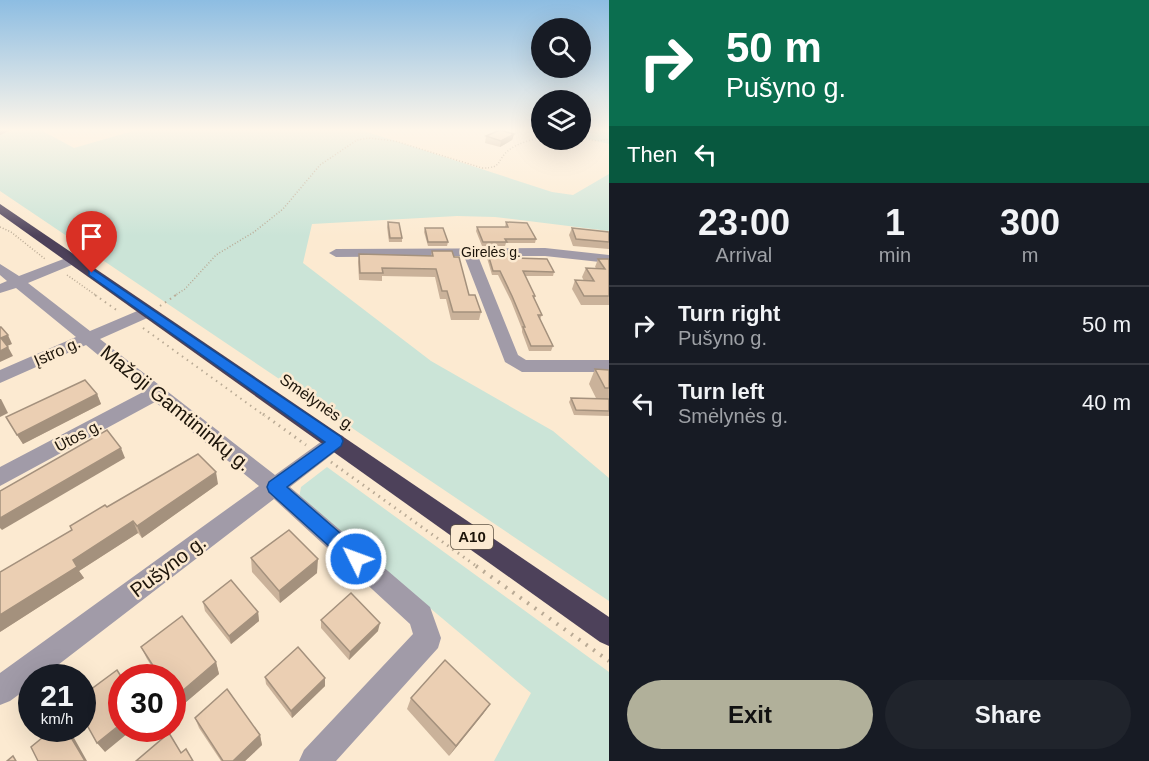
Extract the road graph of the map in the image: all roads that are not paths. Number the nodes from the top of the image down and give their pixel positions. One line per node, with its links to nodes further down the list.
1 (0, 208): 5 (highway, Smėlynės g. / A10)
2 (469, 252): 3 (street, Girelės g.); 4 (street, Girelės g.); 10 (street)
3 (336, 253)
4 (609, 259)
5 (74, 260): 7 (street); 8 (highway, Smėlynės g. / A10)
6 (0, 268): 7 (street, Mažoji Gamtininkų g.)
7 (9, 285): 9 (street, Mažoji Gamtininkų g.)
8 (148, 312): 9 (street, Įstro g.); 13 (highway, Smėlynės g. / A10)
9 (87, 337): 11 (street, Įstro g.); 12 (street, Mažoji Gamtininkų g.)
10 (609, 366)
11 (0, 377)
12 (156, 393): 14 (street, Ūtos g.); 15 (street, Mažoji Gamtininkų g.)
13 (327, 448): 15 (street, Pušyno g.); 16 (highway, Smėlynės g. / A10)
14 (0, 477)
15 (275, 487): 17 (street, Pušyno g.); 18 (street, Mažoji Gamtininkų g.)
16 (609, 633)
17 (0, 691)
18 (315, 761)

